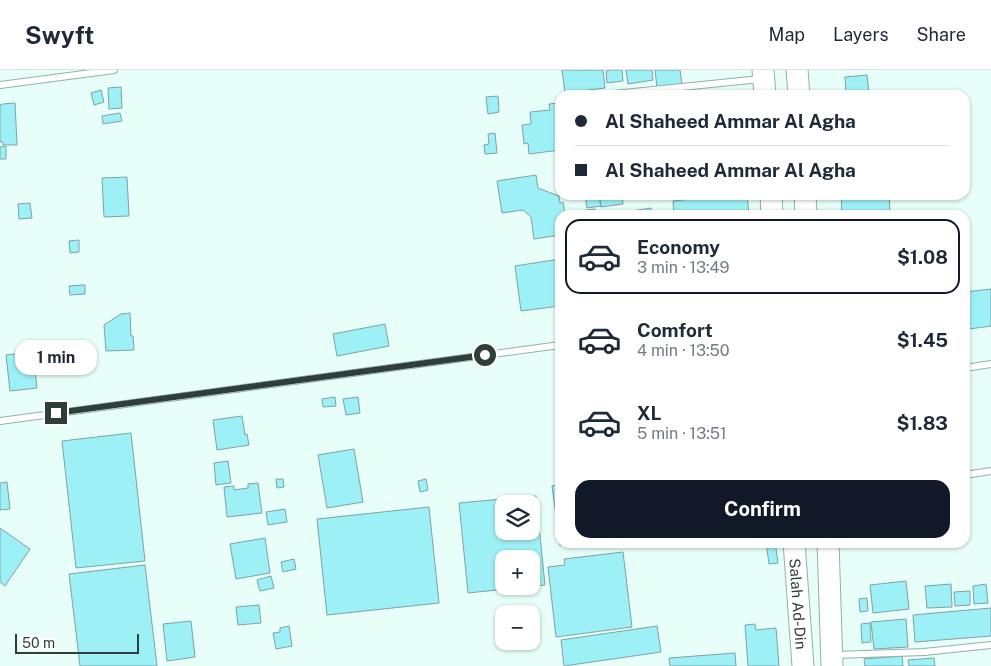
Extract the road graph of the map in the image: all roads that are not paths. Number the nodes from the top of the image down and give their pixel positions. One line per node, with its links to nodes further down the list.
1 (114, 70): 4 (lane)
2 (797, 70): 6 (highway)
3 (764, 81): 5 (lane)
4 (0, 86)
5 (661, 90)
6 (798, 90)
7 (555, 346): 10 (lane)
8 (991, 364): 9 (lane)
9 (970, 367)
10 (0, 420)
11 (991, 471): 12 (lane)
12 (970, 474)
13 (794, 548): 15 (highway, Salah Ad-Din)
14 (828, 548): 16 (highway, Salah Ad-Din)
15 (800, 627): 16 (highway); 19 (highway, Salah Ad-Din)
16 (830, 628): 18 (highway, Salah Ad-Din)
17 (991, 646): 18 (lane)
18 (832, 661)
19 (803, 666)

